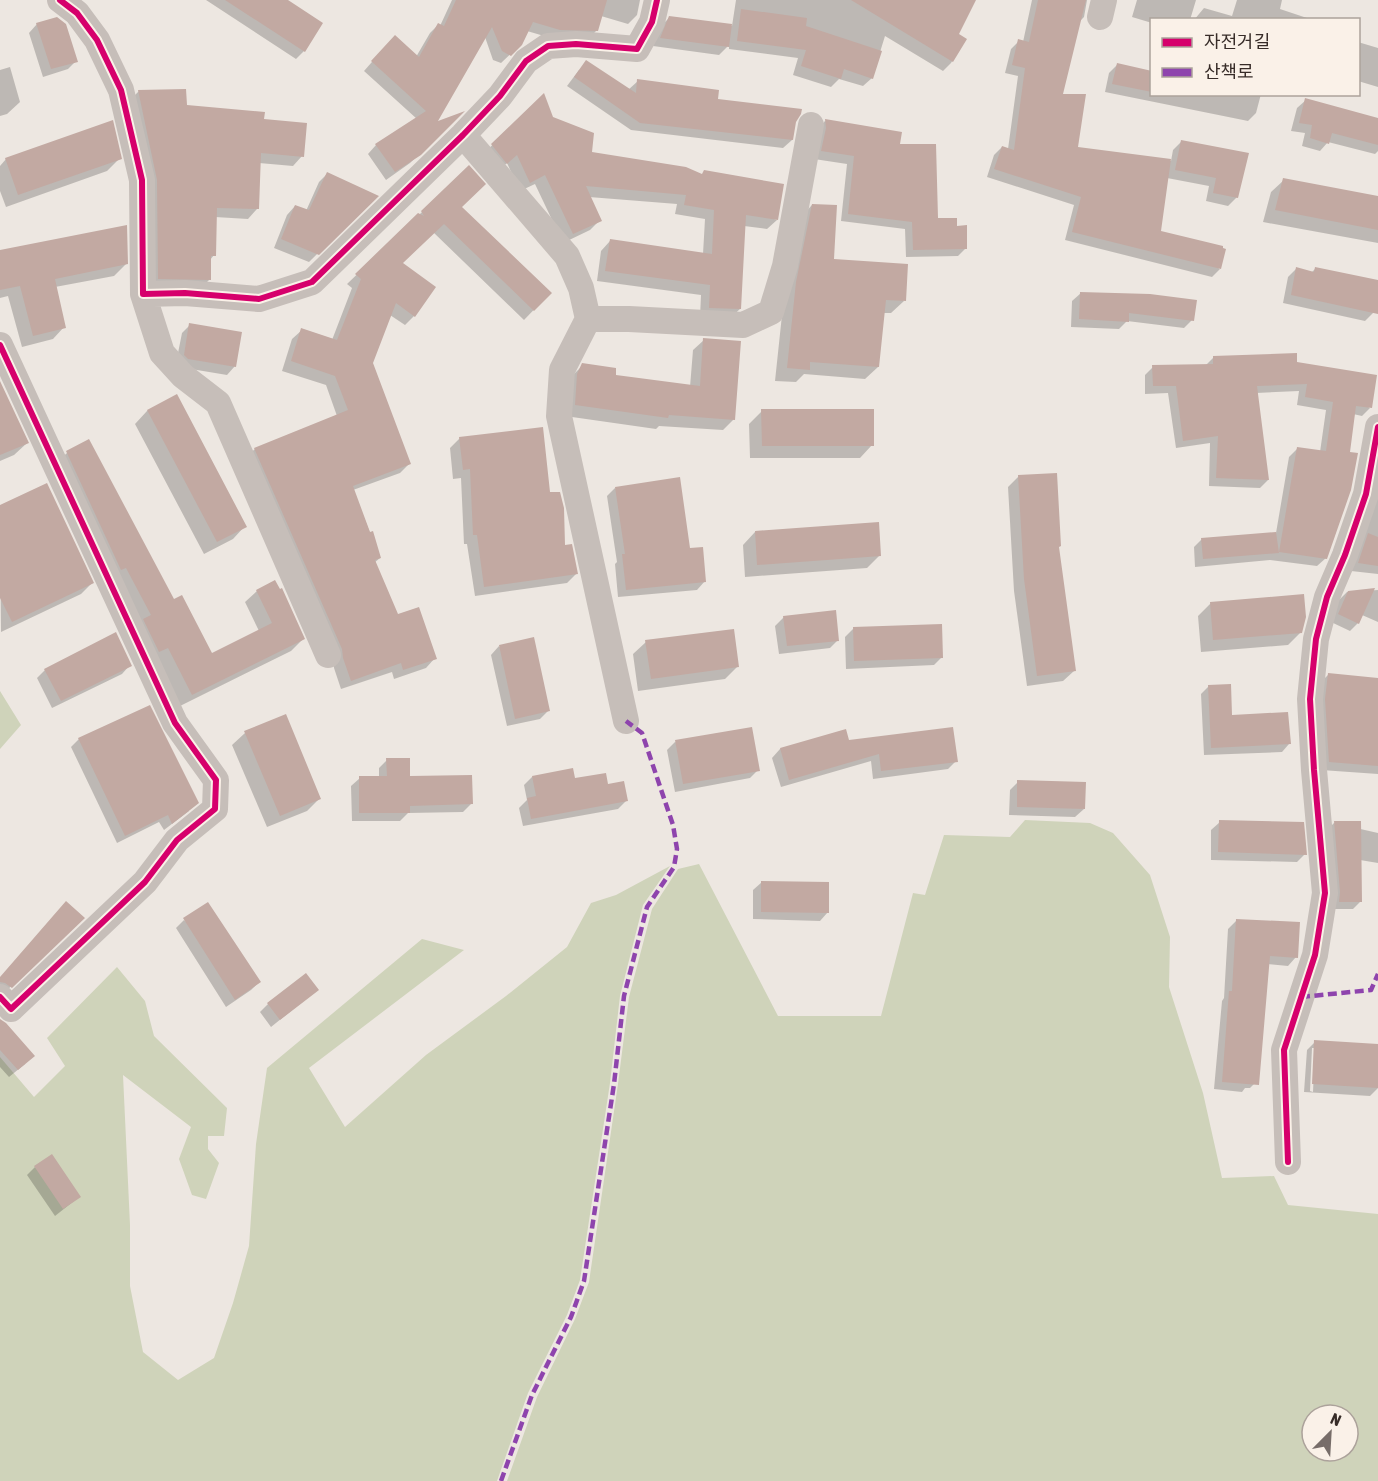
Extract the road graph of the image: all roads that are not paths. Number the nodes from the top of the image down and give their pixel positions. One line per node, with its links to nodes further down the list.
1 (60, 0): 5 (street)
2 (657, 0): 4 (street)
3 (811, 124): 6 (street)
4 (463, 135): 5 (street); 6 (street)
5 (143, 294): 9 (street)
6 (588, 319): 10 (street)
7 (0, 345): 11 (street)
8 (1378, 428): 12 (street)
9 (328, 655)
10 (626, 721)
11 (0, 997)
12 (1288, 1162)

